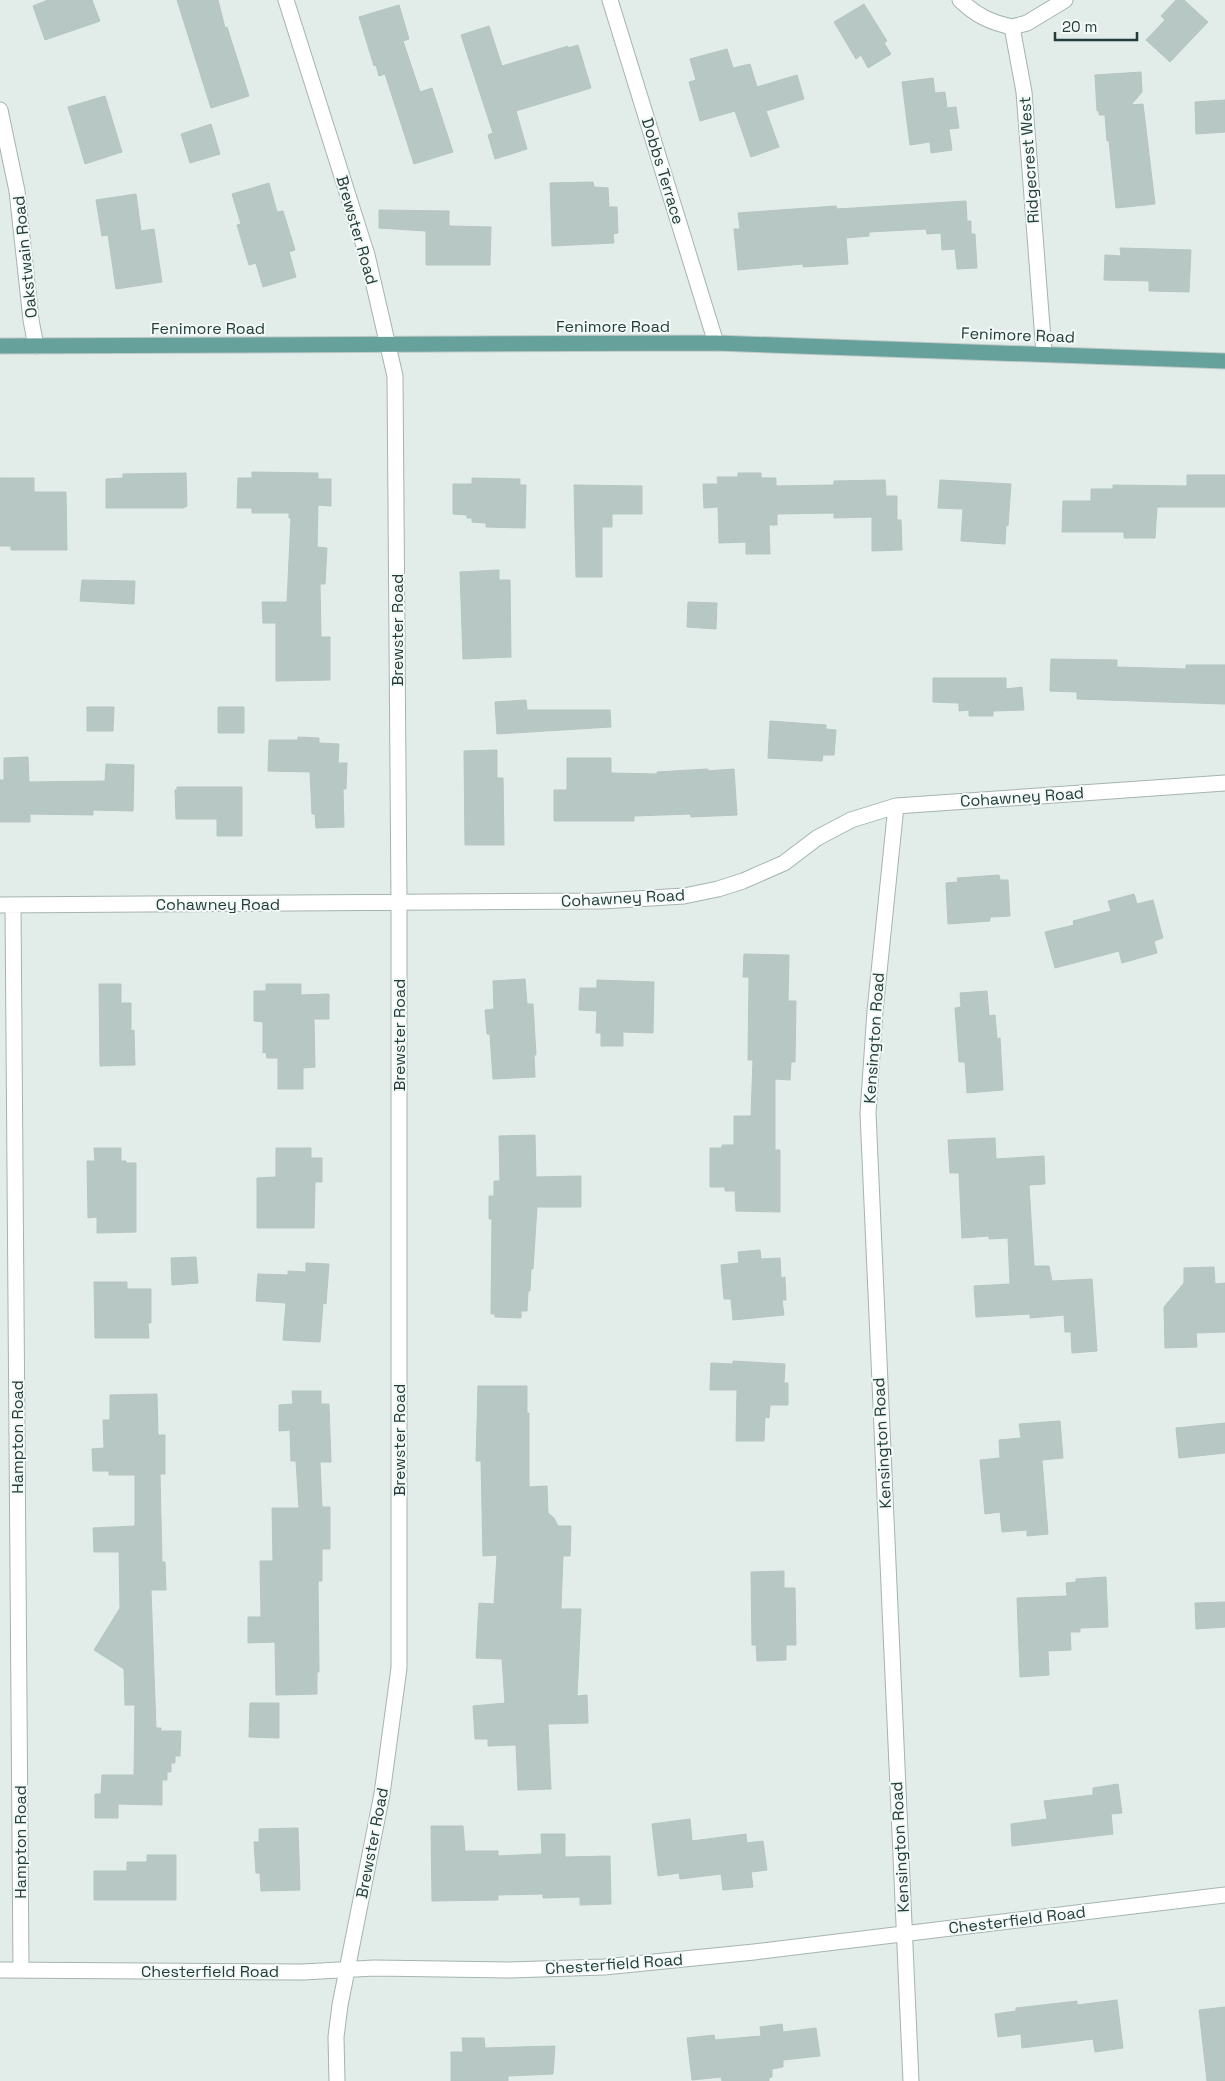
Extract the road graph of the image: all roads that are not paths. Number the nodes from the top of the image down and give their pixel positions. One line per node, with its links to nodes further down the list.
1 (286, 0): 8 (street, Brewster Road)
2 (610, 0): 7 (street, Dobbs Terrace)
3 (960, 0): 5 (street)
4 (1066, 0): 5 (street)
5 (1012, 27): 11 (street, Ridgecrest West)
6 (0, 110): 10 (street, Oakstwain Road)
7 (716, 343): 8 (main road, Fenimore Road); 11 (main road, Fenimore Road)
8 (387, 344): 10 (main road, Fenimore Road); 15 (street, Brewster Road)
9 (0, 346): 10 (main road, Fenimore Road)
10 (36, 346)
11 (1044, 353): 12 (main road, Fenimore Road)
12 (1225, 361)
13 (1225, 783): 14 (street, Cohawney Road)
14 (896, 806): 15 (street, Cohawney Road); 18 (street, Kensington Road)
15 (399, 903): 16 (street, Cohawney Road); 19 (street, Brewster Road)
16 (6, 905): 21 (street, Hampton Road)
17 (1225, 1895): 18 (street, Chesterfield Road)
18 (904, 1933): 19 (street, Chesterfield Road); 23 (street, Kensington Road)
19 (346, 1969): 21 (street, Chesterfield Road); 22 (street, Brewster Road)
20 (0, 1970): 21 (street, Chesterfield Road)
21 (21, 1970)
22 (337, 2081)
23 (911, 2081)

